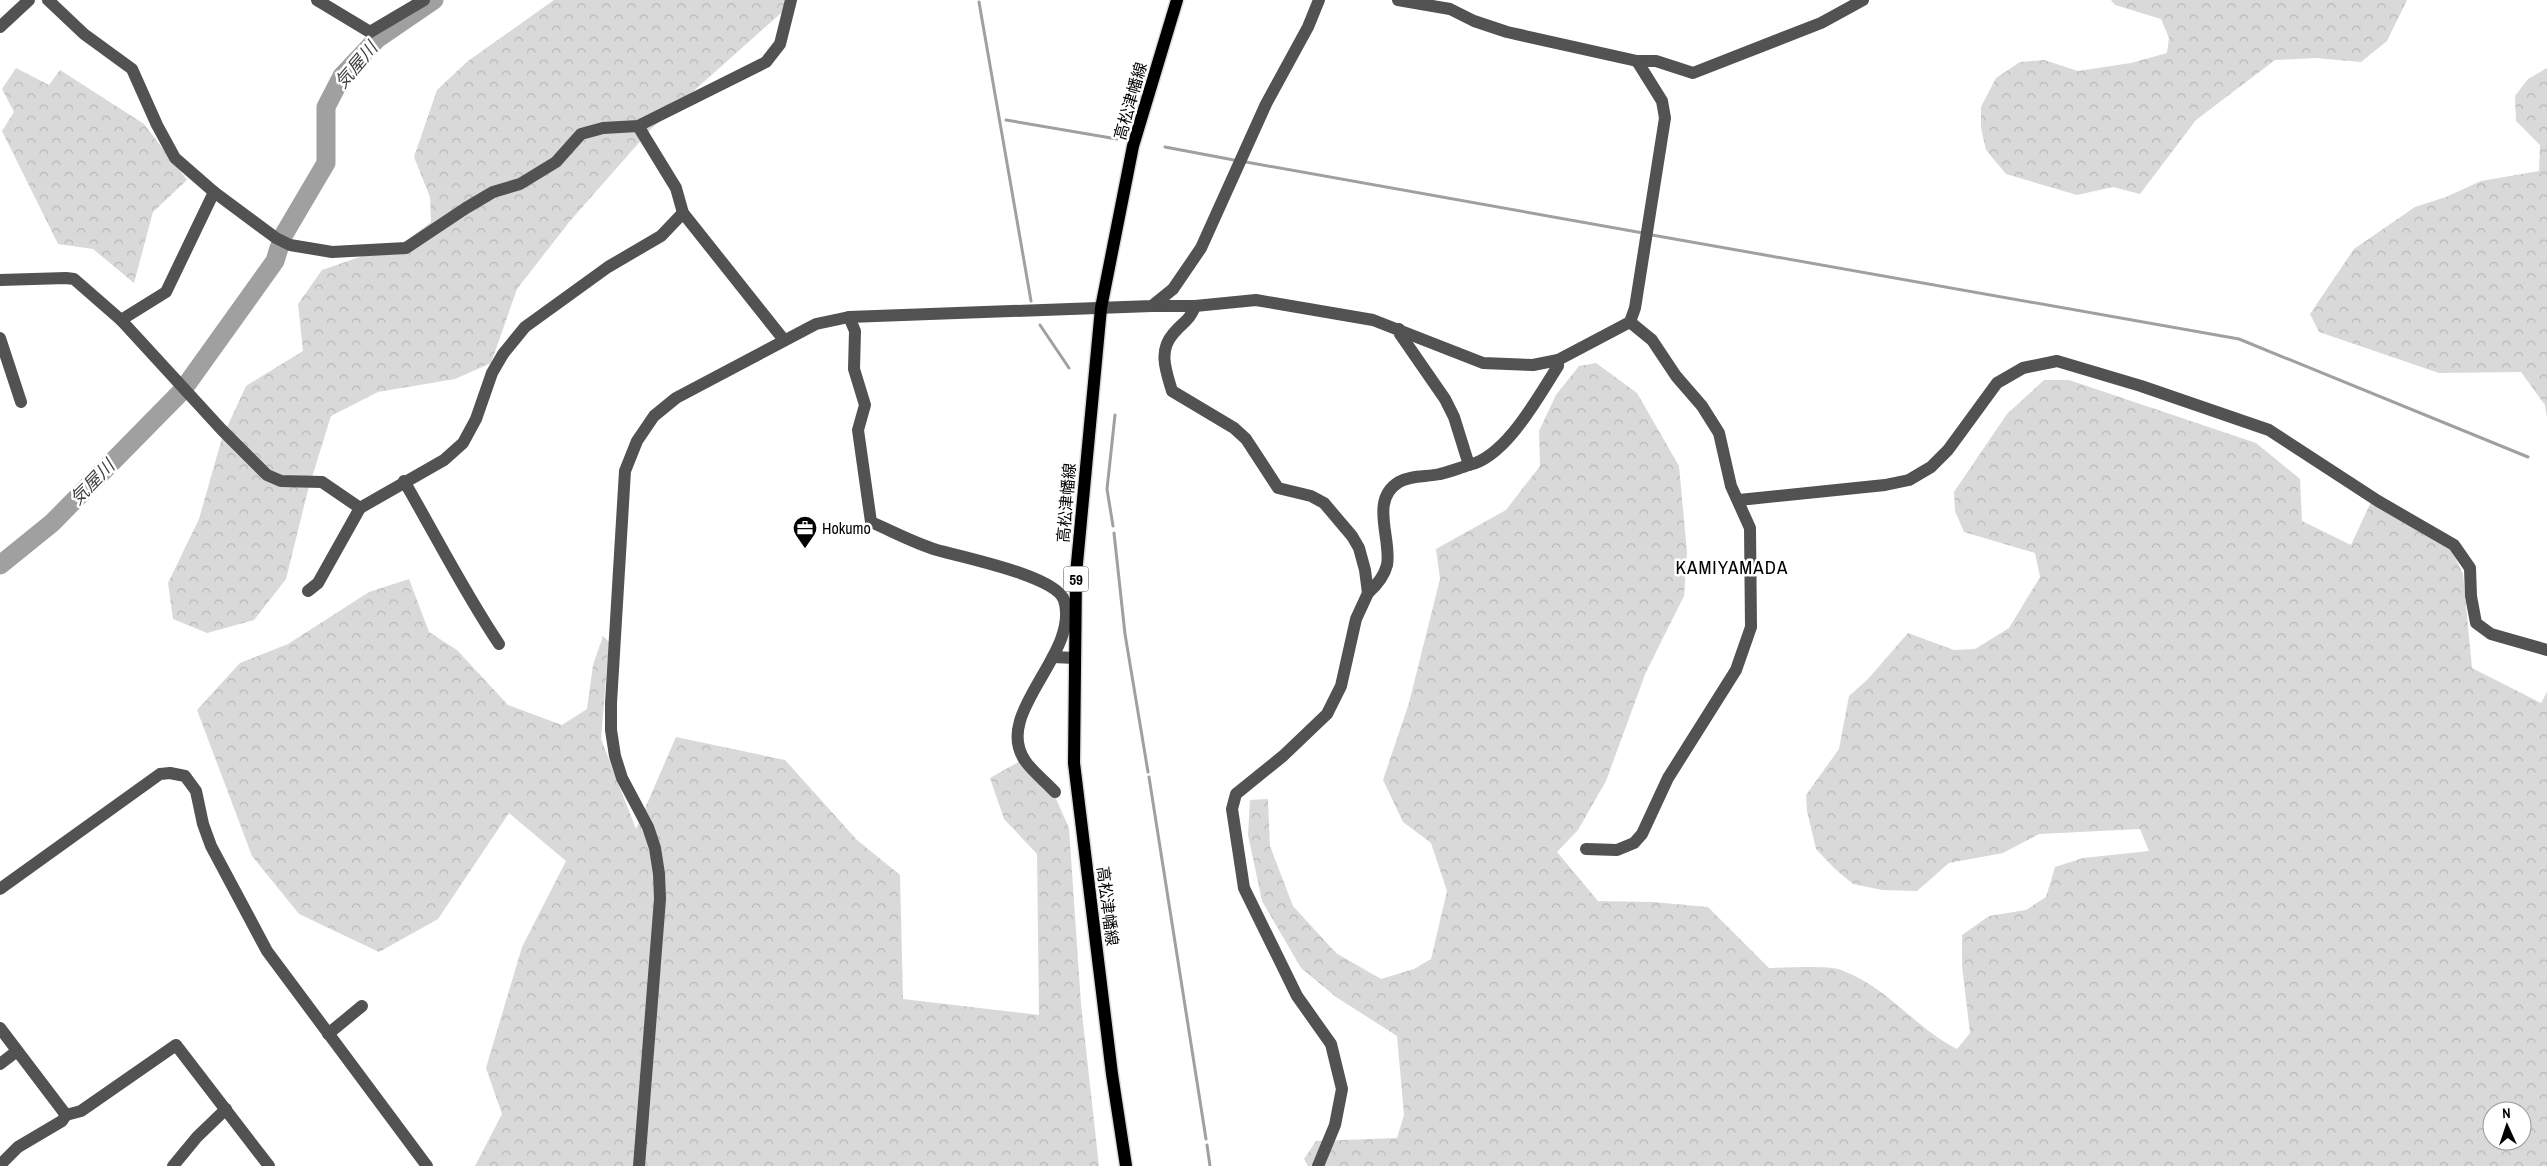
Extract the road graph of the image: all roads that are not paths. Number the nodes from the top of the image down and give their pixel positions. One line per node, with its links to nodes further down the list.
1 (29, 0): 10 (street)
2 (48, 0): 13 (street)
3 (317, 0): 4 (street)
4 (424, 0)
5 (792, 0): 12 (street)
6 (1177, 0): 18 (main road, 高松津幡線 / 59)
7 (1319, 0): 16 (street)
8 (1398, 0): 11 (street)
9 (1863, 0): 11 (street)
10 (0, 27)
11 (1637, 61): 21 (street)
12 (638, 126): 13 (street); 14 (street)
13 (214, 192): 20 (street)
14 (683, 213): 24 (street); 28 (street)
15 (0, 280): 20 (street)
16 (1152, 306): 17 (street); 18 (street)
17 (1195, 306): 22 (street); 32 (street)
18 (1101, 308): 19 (street); 36 (main road, 高松津幡線 / 59)
19 (849, 317): 24 (street); 35 (street)
20 (121, 320): 30 (street)
21 (1630, 322): 25 (street); 29 (street)
22 (1399, 329): 25 (street); 27 (street)
23 (0, 338): 26 (street)
24 (784, 340): 51 (street)
25 (1558, 360): 27 (street)
26 (21, 402)
27 (1469, 465): 32 (street)
28 (404, 481): 30 (street); 33 (street)
29 (1739, 500): 34 (street); 38 (street)
30 (360, 508): 31 (street)
31 (308, 592)
32 (1368, 593): 53 (street)
33 (499, 644)
34 (2547, 650)
35 (1053, 657): 36 (street); 37 (street)
36 (1075, 658): 52 (main road, 高松津幡線 / 59)
37 (1055, 792)
38 (1586, 849)
39 (0, 889): 42 (street)
40 (362, 1006): 42 (street)
41 (0, 1028): 43 (street)
42 (328, 1034): 50 (street)
43 (17, 1051): 44 (street); 46 (street)
44 (0, 1064)
45 (226, 1109): 46 (street); 48 (street); 49 (street)
46 (66, 1116): 47 (street)
47 (0, 1165)
48 (172, 1166)
49 (269, 1166)
50 (427, 1166)
51 (639, 1166)
52 (1126, 1166)
53 (1318, 1166)

